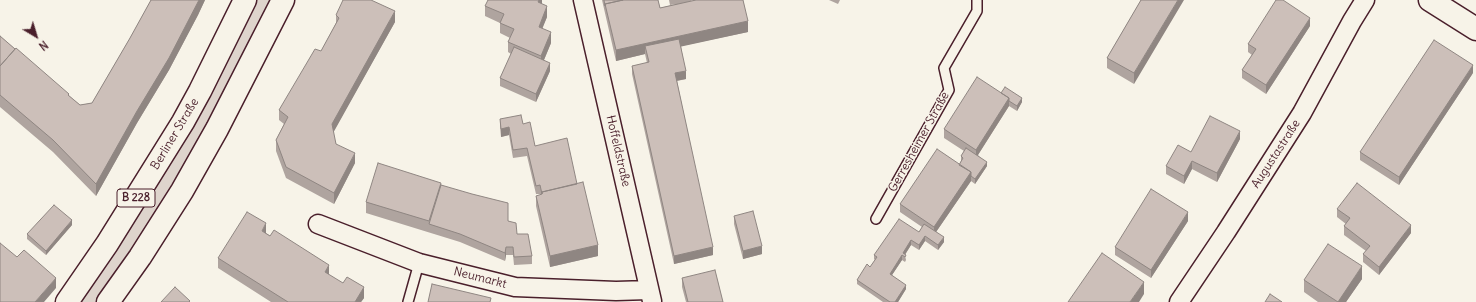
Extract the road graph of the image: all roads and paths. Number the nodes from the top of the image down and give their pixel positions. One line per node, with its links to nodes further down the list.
1 (245, 0): 12 (main road, Berliner Straße / B 228)
2 (283, 0): 13 (main road, B 228)
3 (583, 0): 11 (street, Hoffeldstraße)
4 (978, 0): 8 (lane, Gerresheimer Straße)
5 (1365, 0): 15 (street, Augustastraße)
6 (1430, 0): 7 (main road)
7 (1476, 29)
8 (876, 219)
9 (318, 224): 10 (street, Neumarkt)
10 (419, 263): 11 (street, Neumarkt); 14 (lane)
11 (651, 296)
12 (67, 302)
13 (108, 302)
14 (408, 302)
15 (1179, 302)

